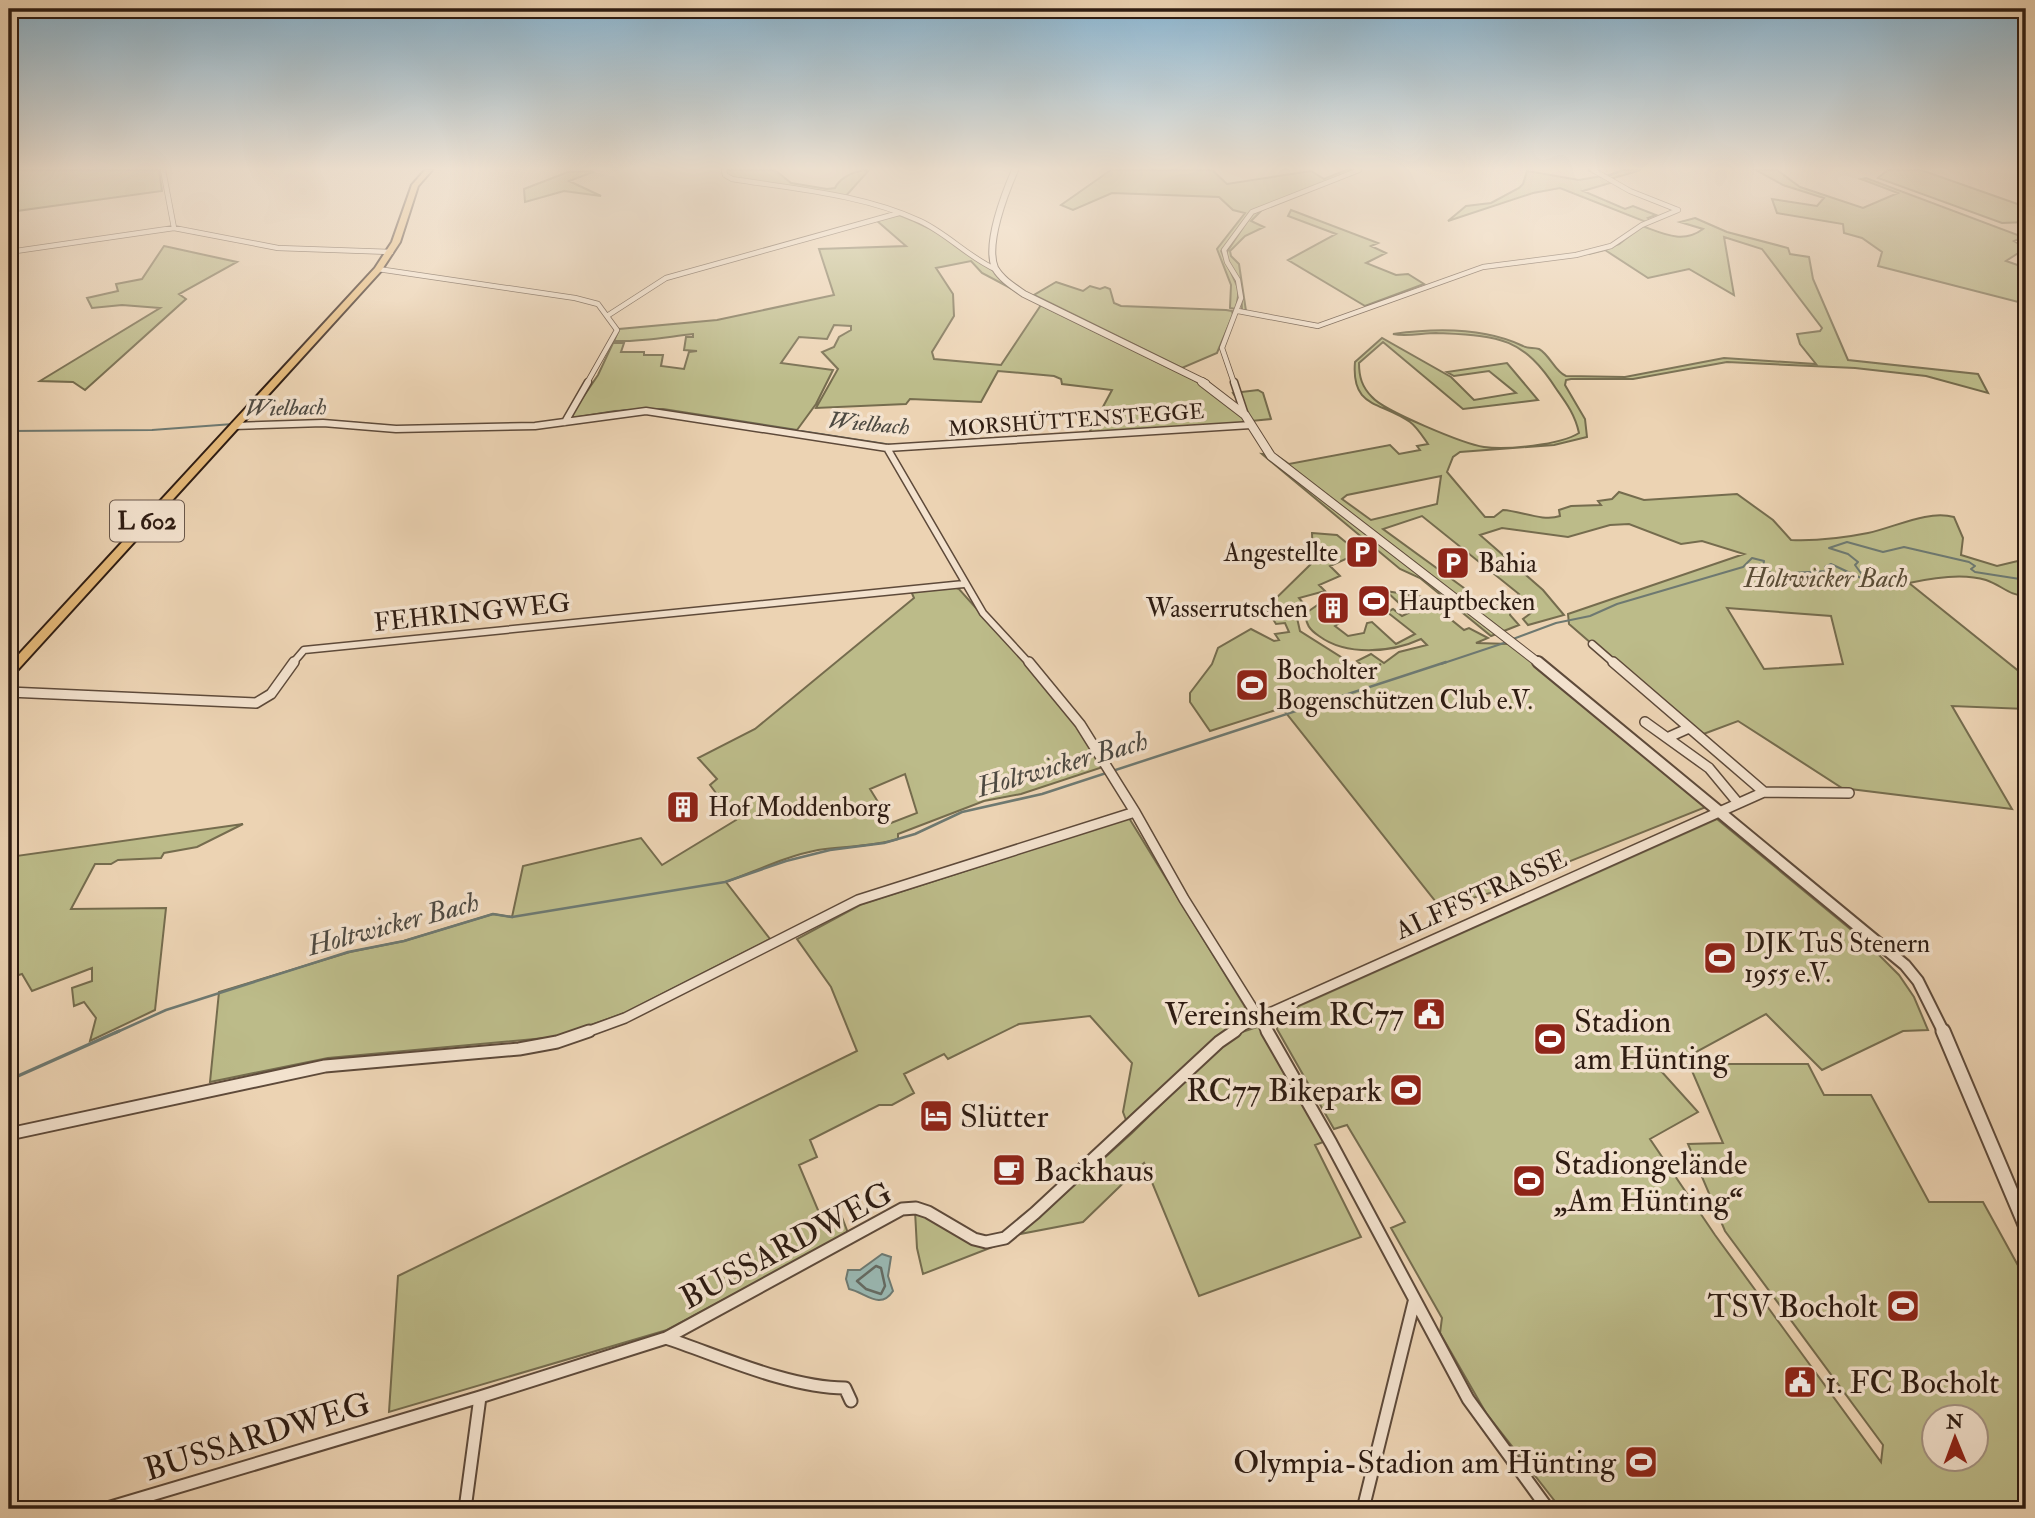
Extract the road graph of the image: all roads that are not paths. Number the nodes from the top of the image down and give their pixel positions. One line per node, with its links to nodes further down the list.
1 (86, 241): 9 (street)
2 (241, 241): 10 (street)
3 (396, 241): 10 (main road, L 602)
4 (799, 241): 14 (street)
5 (954, 241): 12 (street)
6 (994, 241): 12 (street)
7 (1231, 241): 13 (street)
8 (1619, 241): 13 (street)
9 (9, 252)
10 (391, 252): 11 (main road, L 602)
11 (377, 269): 14 (street); 17 (main road, L 602)
12 (997, 270): 15 (street)
13 (1238, 311): 15 (street)
14 (607, 316): 16 (street)
15 (1245, 415): 18 (street)
16 (565, 422): 17 (street, MORSHÜTTENSTEGGE); 19 (street, MORSHÜTTENSTEGGE)
17 (236, 425): 22 (main road, L 602)
18 (1251, 425): 19 (street, MORSHÜTTENSTEGGE); 30 (street)
19 (887, 447): 20 (street)
20 (964, 584): 23 (street, FEHRINGWEG); 31 (street)
21 (1592, 644): 25 (street)
22 (9, 672)
23 (9, 692)
24 (1646, 722): 26 (street)
25 (1689, 728): 26 (street); 27 (street)
26 (1670, 737): 29 (street)
27 (1764, 792): 28 (street); 29 (street, ALFFSTRASSE)
28 (1849, 793)
29 (1738, 803): 30 (street, ALFFSTRASSE)
30 (1720, 811): 32 (street, ALFFSTRASSE); 34 (street)
31 (1135, 812): 32 (street); 33 (street)
32 (1259, 1017): 35 (street); 36 (street, BUSSARDWEG)
33 (9, 1134)
34 (2026, 1227)
35 (1414, 1303): 41 (street); 42 (street)
36 (666, 1338): 37 (street, BUSSARDWEG); 38 (street, BUSSARDWEG)
37 (480, 1397): 39 (street, BUSSARDWEG); 40 (street)
38 (851, 1401)
39 (104, 1509)
40 (465, 1509)
41 (1363, 1509)
42 (1548, 1509)

